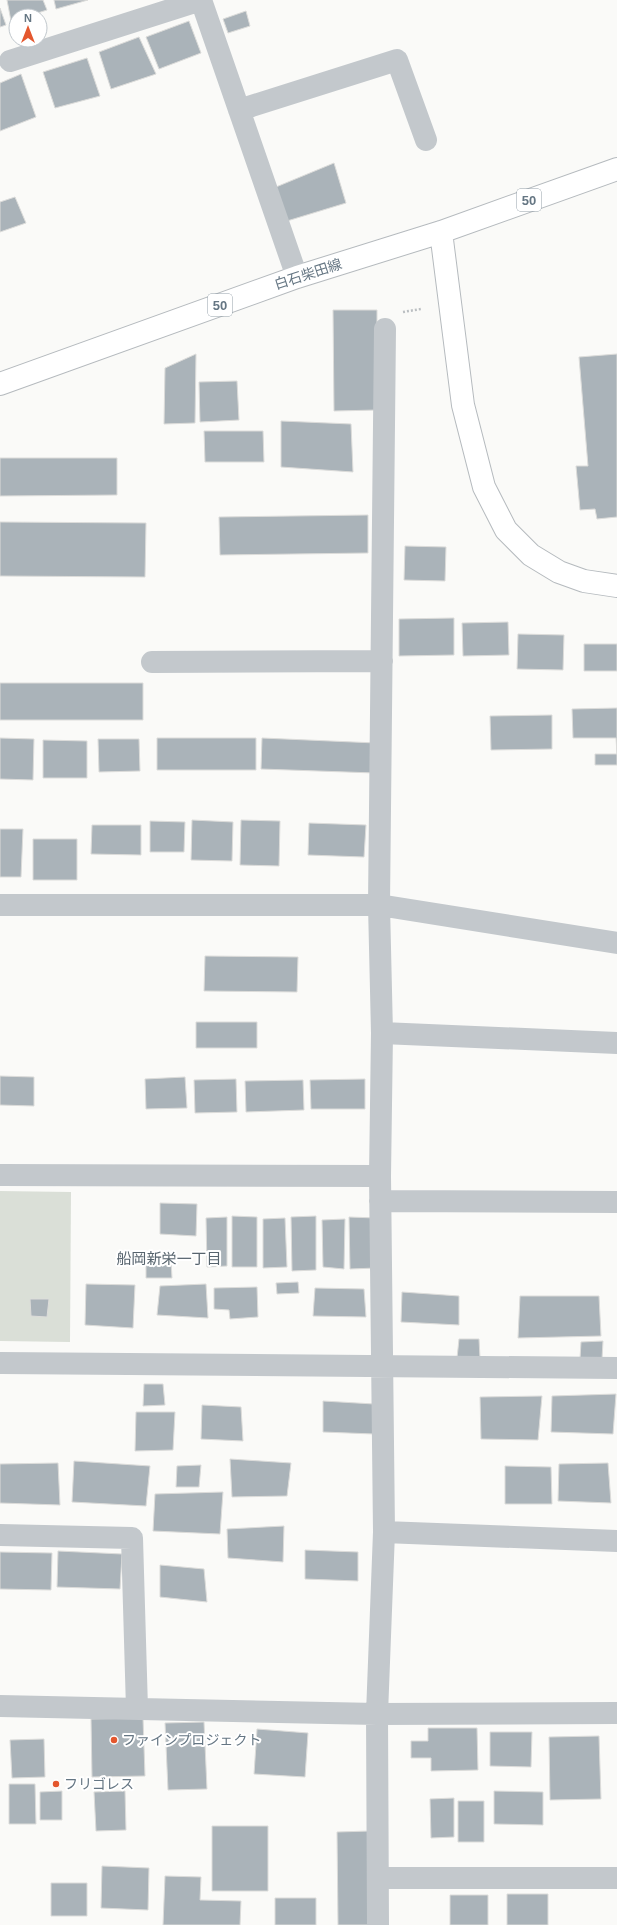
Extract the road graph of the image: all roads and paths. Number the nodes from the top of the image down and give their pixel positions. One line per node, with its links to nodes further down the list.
1 (201, 0): 2 (street); 3 (street)
2 (10, 61)
3 (239, 110): 4 (street); 7 (street)
4 (426, 140)
5 (617, 169): 6 (main road, 白石柴田線 / 50)
6 (441, 232): 7 (main road, 白石柴田線 / 50); 12 (main road)
7 (297, 277): 11 (main road, 白石柴田線 / 50)
8 (421, 309): 9 (path)
9 (402, 312)
10 (386, 329): 13 (street)
11 (0, 384)
12 (617, 586)
13 (382, 661): 14 (street); 16 (street)
14 (152, 662)
15 (0, 905): 16 (street)
16 (379, 905): 17 (street); 18 (street)
17 (617, 943)
18 (382, 1033): 19 (street); 21 (street)
19 (617, 1043)
20 (0, 1175): 21 (street)
21 (380, 1176): 22 (street)
22 (380, 1201): 23 (street); 25 (street)
23 (617, 1202)
24 (0, 1363): 25 (street)
25 (382, 1365): 26 (street); 27 (street)
26 (617, 1368)
27 (384, 1532): 29 (street); 33 (street)
28 (0, 1535): 31 (street)
29 (617, 1541)
30 (0, 1706): 31 (street)
31 (137, 1709): 33 (street)
32 (617, 1713): 33 (street)
33 (378, 1714): 34 (street)
34 (379, 1878): 35 (street); 36 (street)
35 (617, 1878)
36 (378, 1925)

